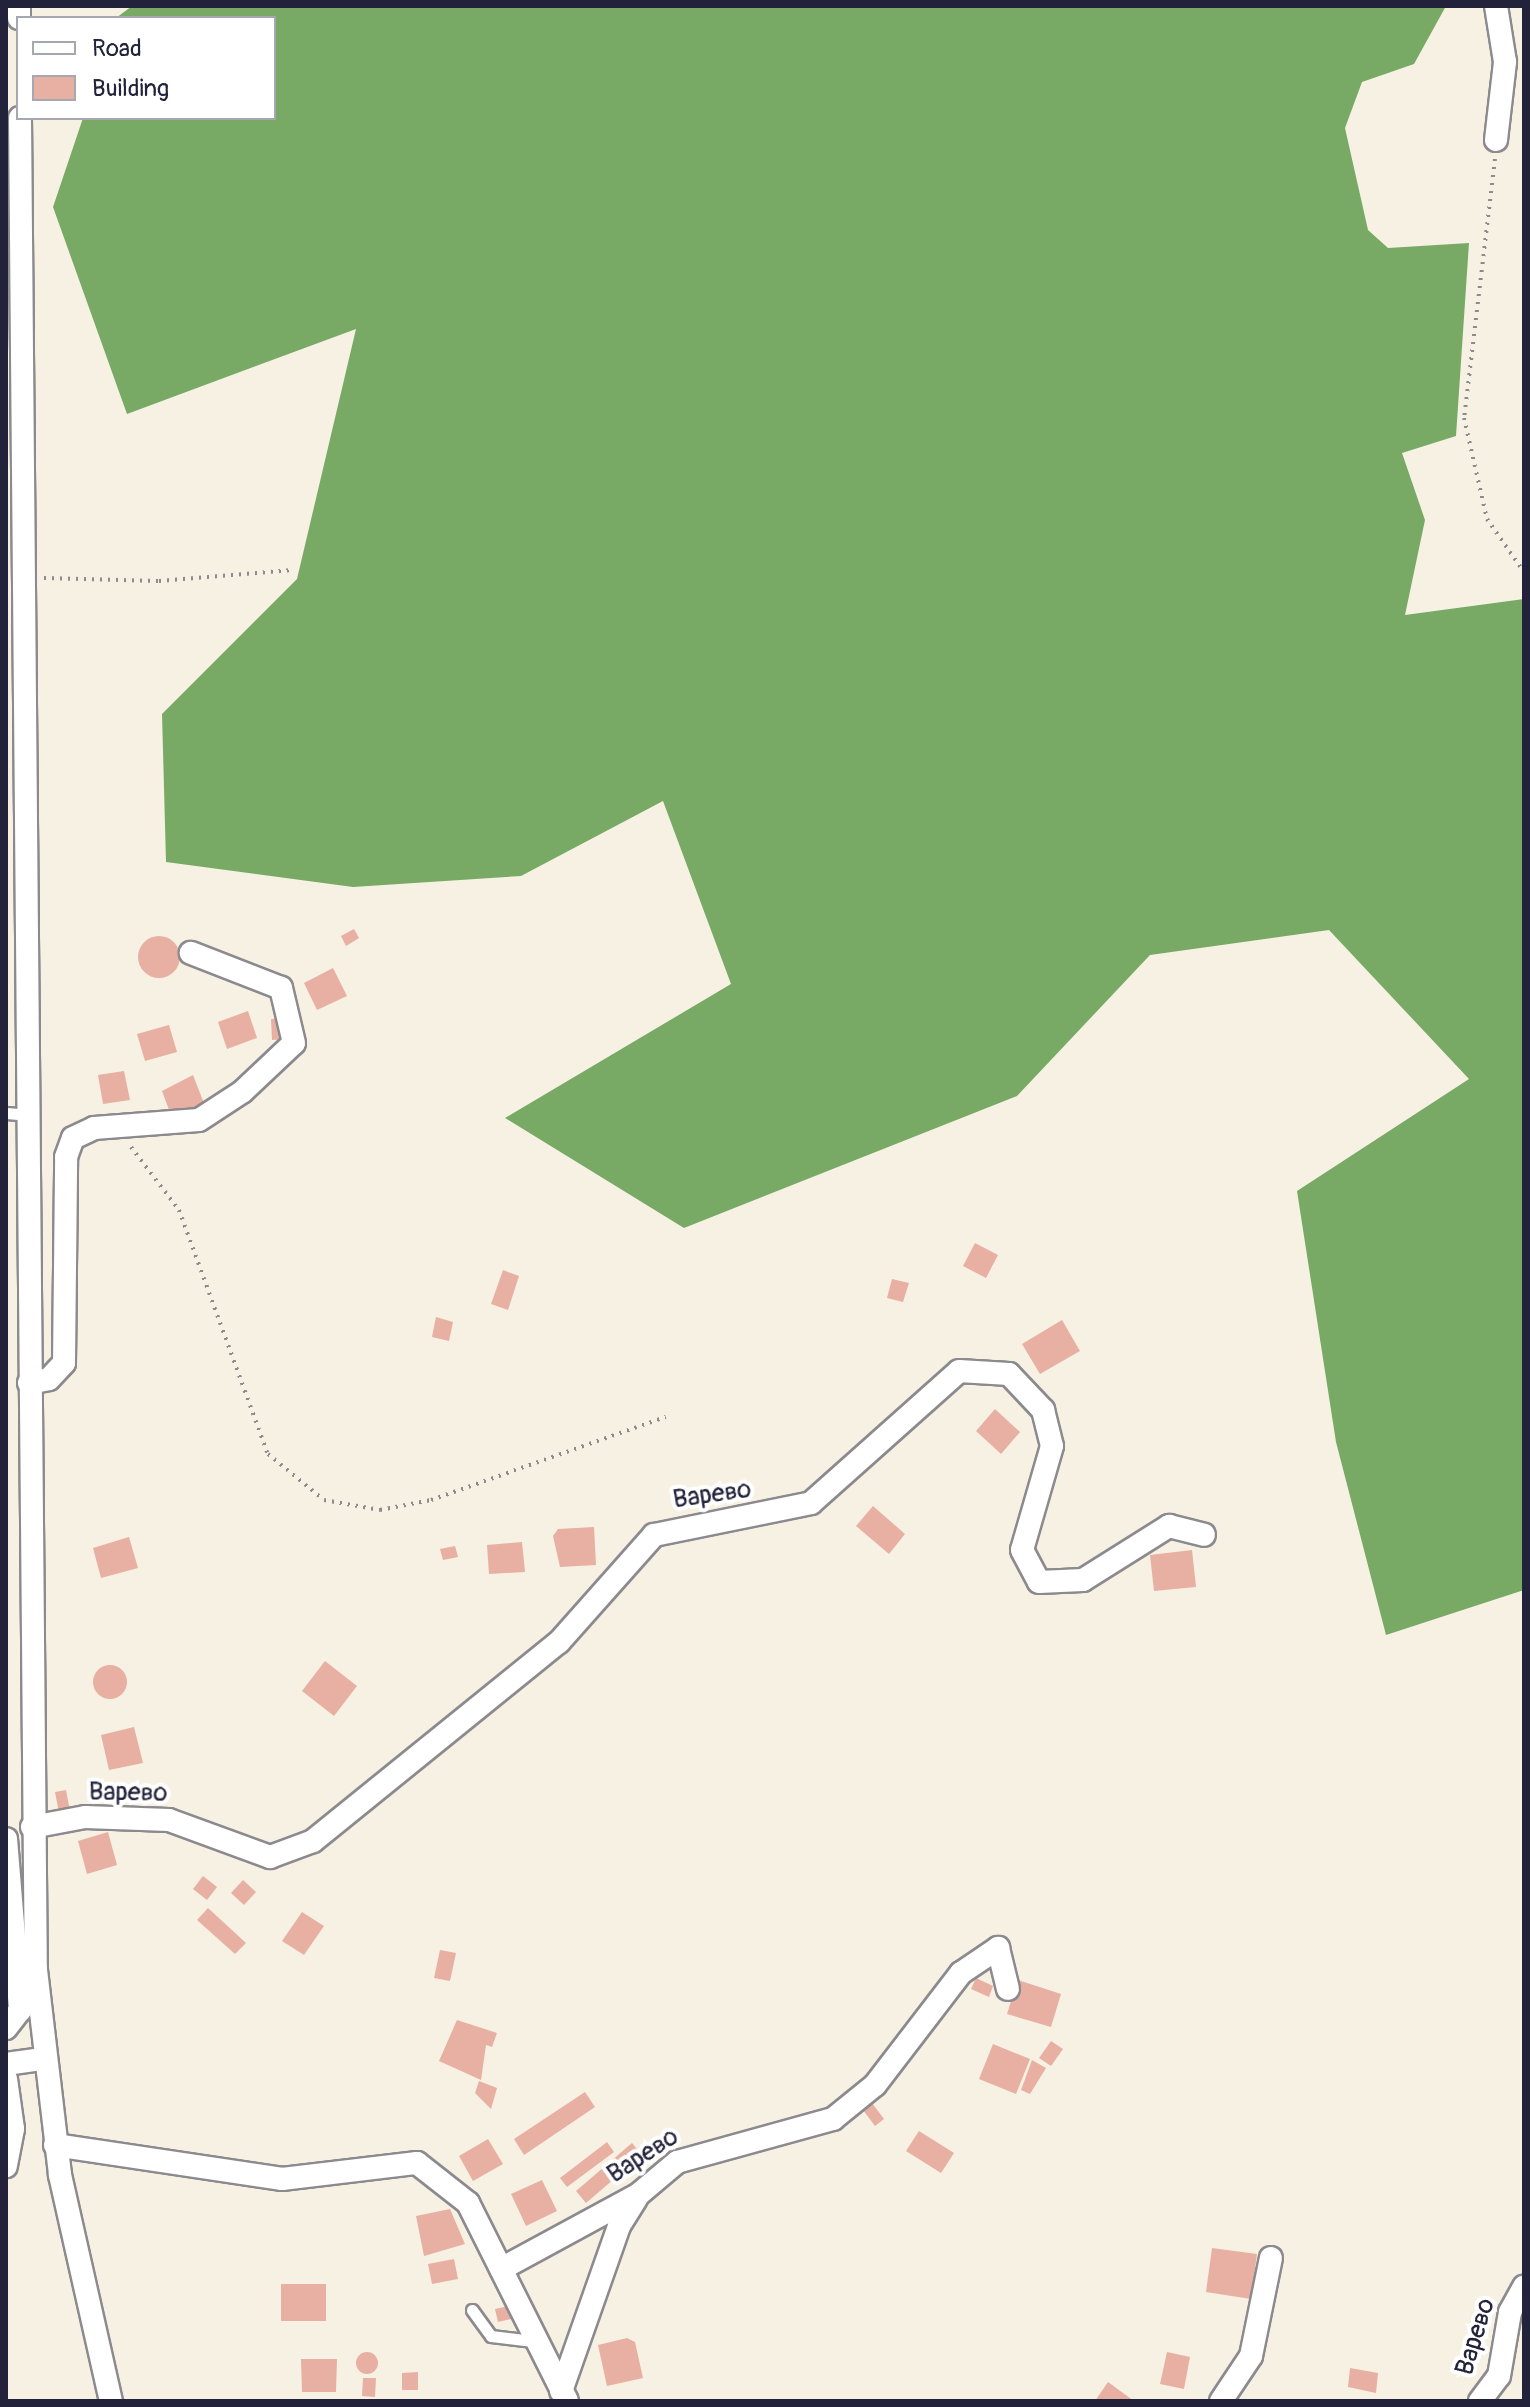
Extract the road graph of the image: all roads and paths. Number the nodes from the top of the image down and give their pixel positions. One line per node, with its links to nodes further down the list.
1 (1496, 6): 3 (street)
2 (20, 120): 4 (street)
3 (1496, 140): 6 (path)
4 (15, 450): 7 (street)
5 (293, 570): 7 (path)
6 (1524, 572)
7 (25, 577): 8 (street)
8 (16, 651): 10 (street)
9 (191, 953): 11 (street)
10 (17, 1114): 12 (street)
11 (106, 1129): 12 (street); 13 (path)
12 (29, 1383): 15 (street)
13 (666, 1417)
14 (1204, 1535): 15 (street, Варево)
15 (32, 1827): 19 (street)
16 (6, 1839): 18 (street)
17 (1008, 1989): 24 (street, Варево)
18 (6, 2028)
19 (43, 2059): 20 (street); 22 (street)
20 (6, 2064)
21 (6, 2079): 23 (street)
22 (55, 2145): 26 (street); 31 (street)
23 (6, 2166)
24 (639, 2194): 26 (street, Варево); 30 (street)
25 (1271, 2258): 32 (street)
26 (501, 2269): 29 (street)
27 (1524, 2287): 33 (street, Варево)
28 (472, 2310): 29 (lane)
29 (533, 2341): 30 (street)
30 (564, 2396)
31 (111, 2401)
32 (1221, 2401)
33 (1480, 2401)

